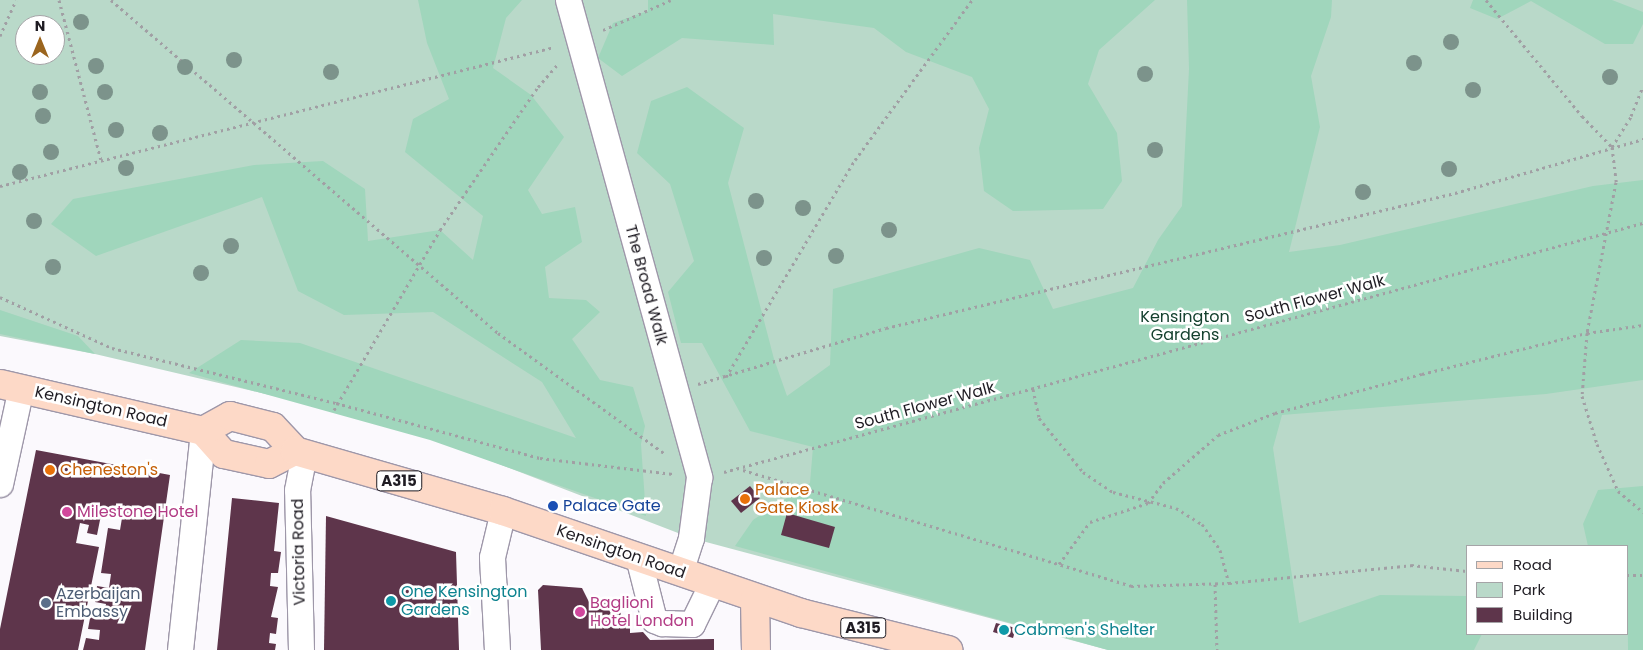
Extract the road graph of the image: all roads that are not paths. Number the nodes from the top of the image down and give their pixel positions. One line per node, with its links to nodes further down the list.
1 (568, 0): 8 (street, The Broad Walk)
2 (10, 386): 3 (main road, Kensington Road); 5 (street)
3 (203, 431): 4 (main road); 4 (main road); 11 (street)
4 (300, 452): 6 (main road, Kensington Road / A315); 12 (street, Victoria Road)
5 (0, 484)
6 (503, 511): 7 (main road, Kensington Road / A315); 13 (street)
7 (638, 557): 8 (main road, Kensington Road / A315); 9 (street)
8 (680, 571): 9 (main road, Kensington Road / A315)
9 (712, 582): 10 (main road, Kensington Road / A315)
10 (755, 598): 14 (main road); 15 (main road, Kensington Road / A315)
11 (180, 650)
12 (301, 650)
13 (497, 650)
14 (756, 650)
15 (948, 650)

